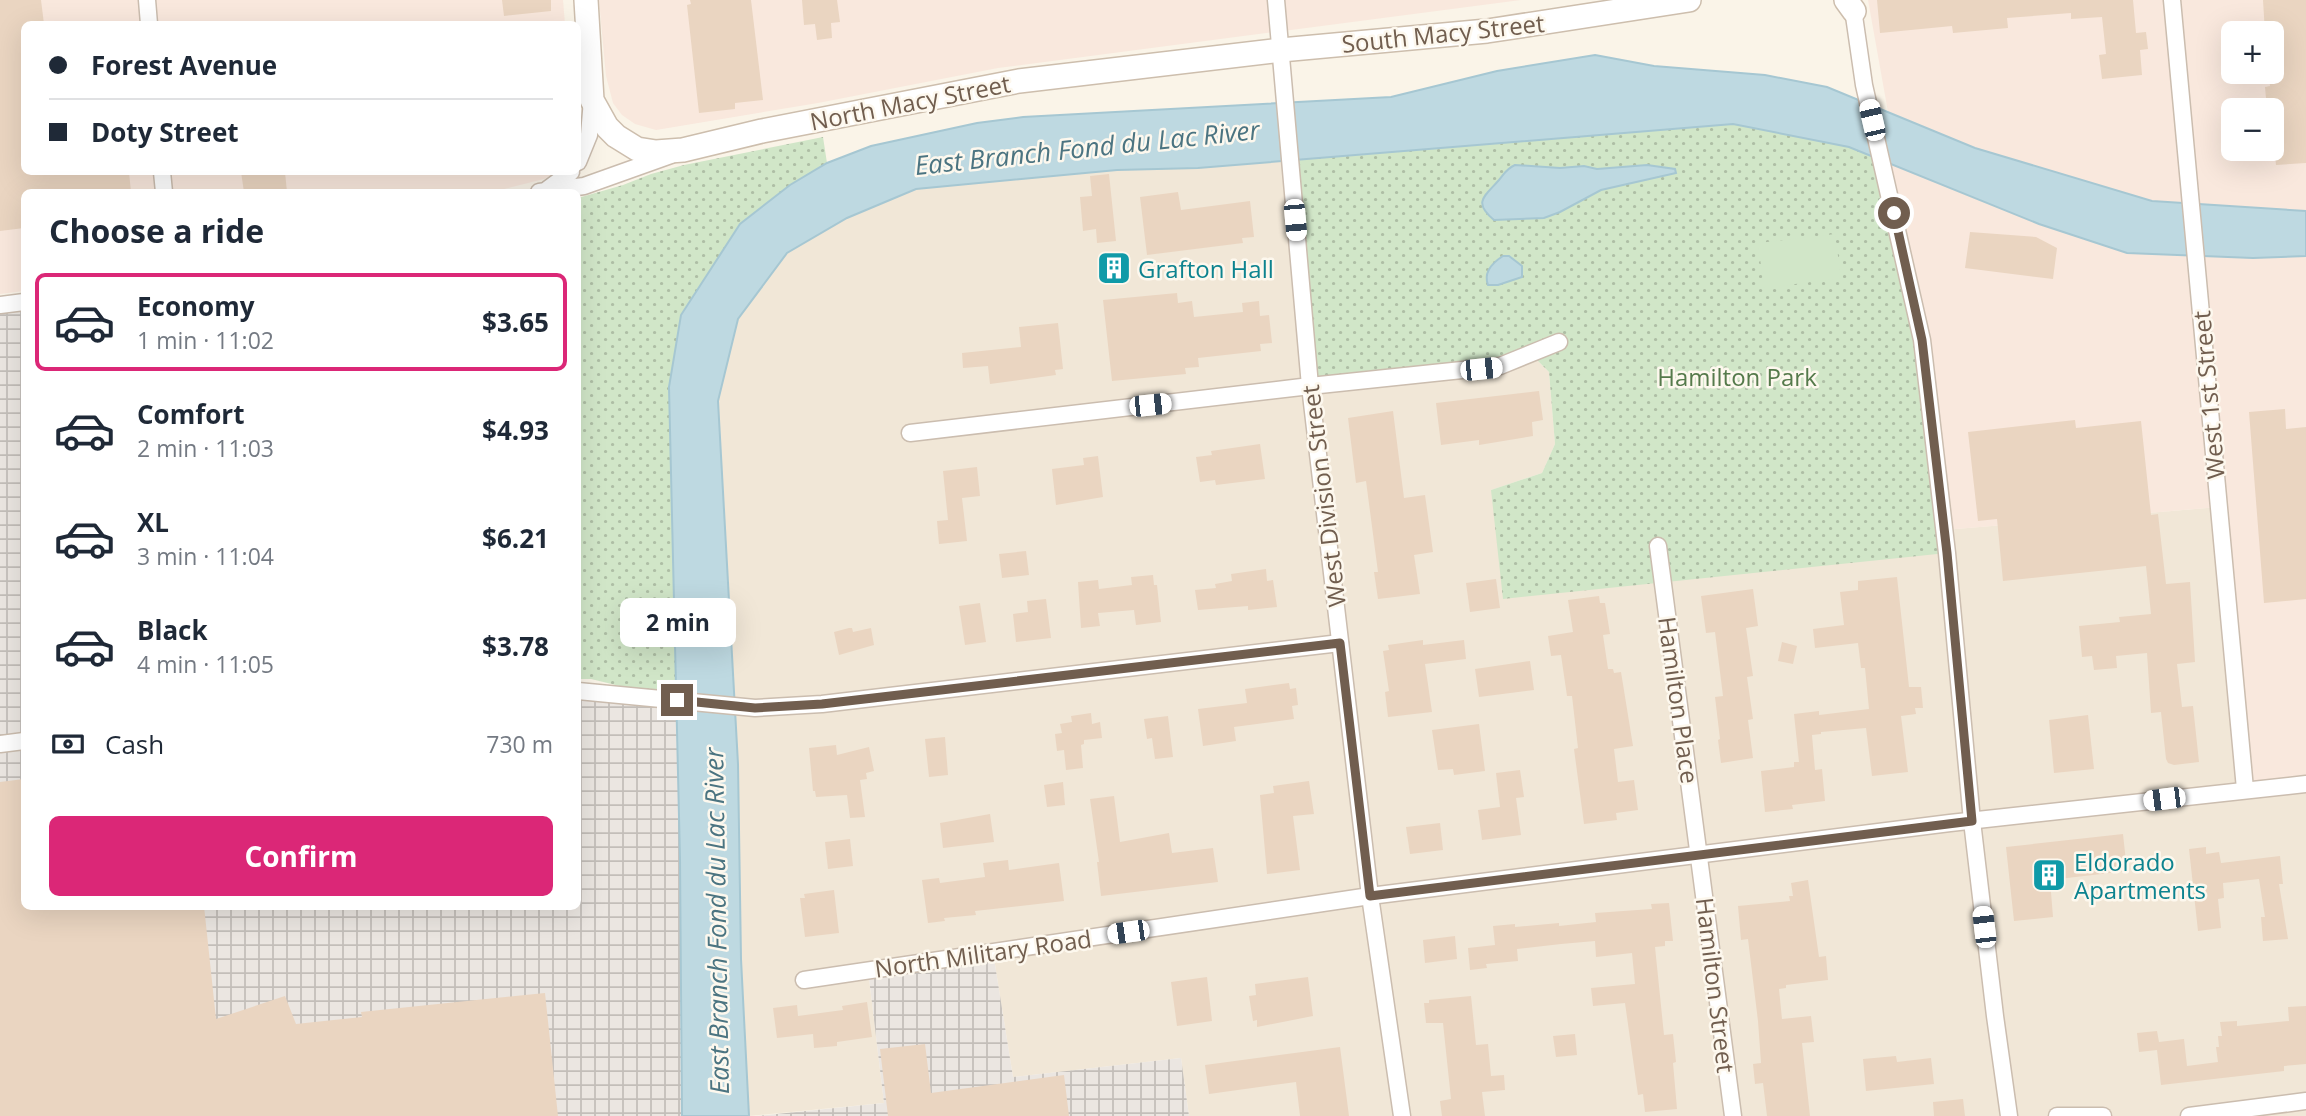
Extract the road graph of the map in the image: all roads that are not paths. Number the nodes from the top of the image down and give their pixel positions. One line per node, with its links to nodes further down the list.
1 (147, 0): 7 (street)
2 (586, 0): 9 (main road)
3 (1276, 0): 8 (street, West Division Street)
4 (1689, 0): 8 (main road, South Macy Street)
5 (2172, 0): 26 (street, West 1st Street)
6 (1851, 4): 27 (street)
7 (149, 21)
8 (1281, 50): 10 (main road, North Macy Street); 18 (street, West Division Street)
9 (592, 100): 10 (main road); 11 (street)
10 (683, 150): 14 (street, North Macy Street)
11 (581, 156)
12 (567, 175): 13 (street, North Macy Street)
13 (547, 189)
14 (568, 189)
15 (21, 302): 16 (street)
16 (0, 305)
17 (1559, 342): 18 (street)
18 (1310, 386): 19 (street); 21 (street, West Division Street)
19 (909, 433)
20 (1658, 546): 28 (street, Hamilton Place)
21 (1340, 643): 22 (street); 29 (street, West Division Street)
22 (581, 691)
23 (21, 741): 24 (street)
24 (0, 744)
25 (2306, 784): 26 (street, North Military Road)
26 (2245, 789): 27 (street, North Military Road)
27 (1972, 821): 28 (street, North Military Road); 34 (street)
28 (1699, 854): 29 (street, North Military Road); 33 (street, Hamilton Street)
29 (1370, 896): 30 (street, North Military Road); 32 (street, West Division Street)
30 (804, 980)
31 (2306, 1101): 37 (street)
32 (1402, 1116)
33 (1733, 1116)
34 (2009, 1116)
35 (2057, 1116): 36 (street)
36 (2103, 1116)
37 (2189, 1116)

